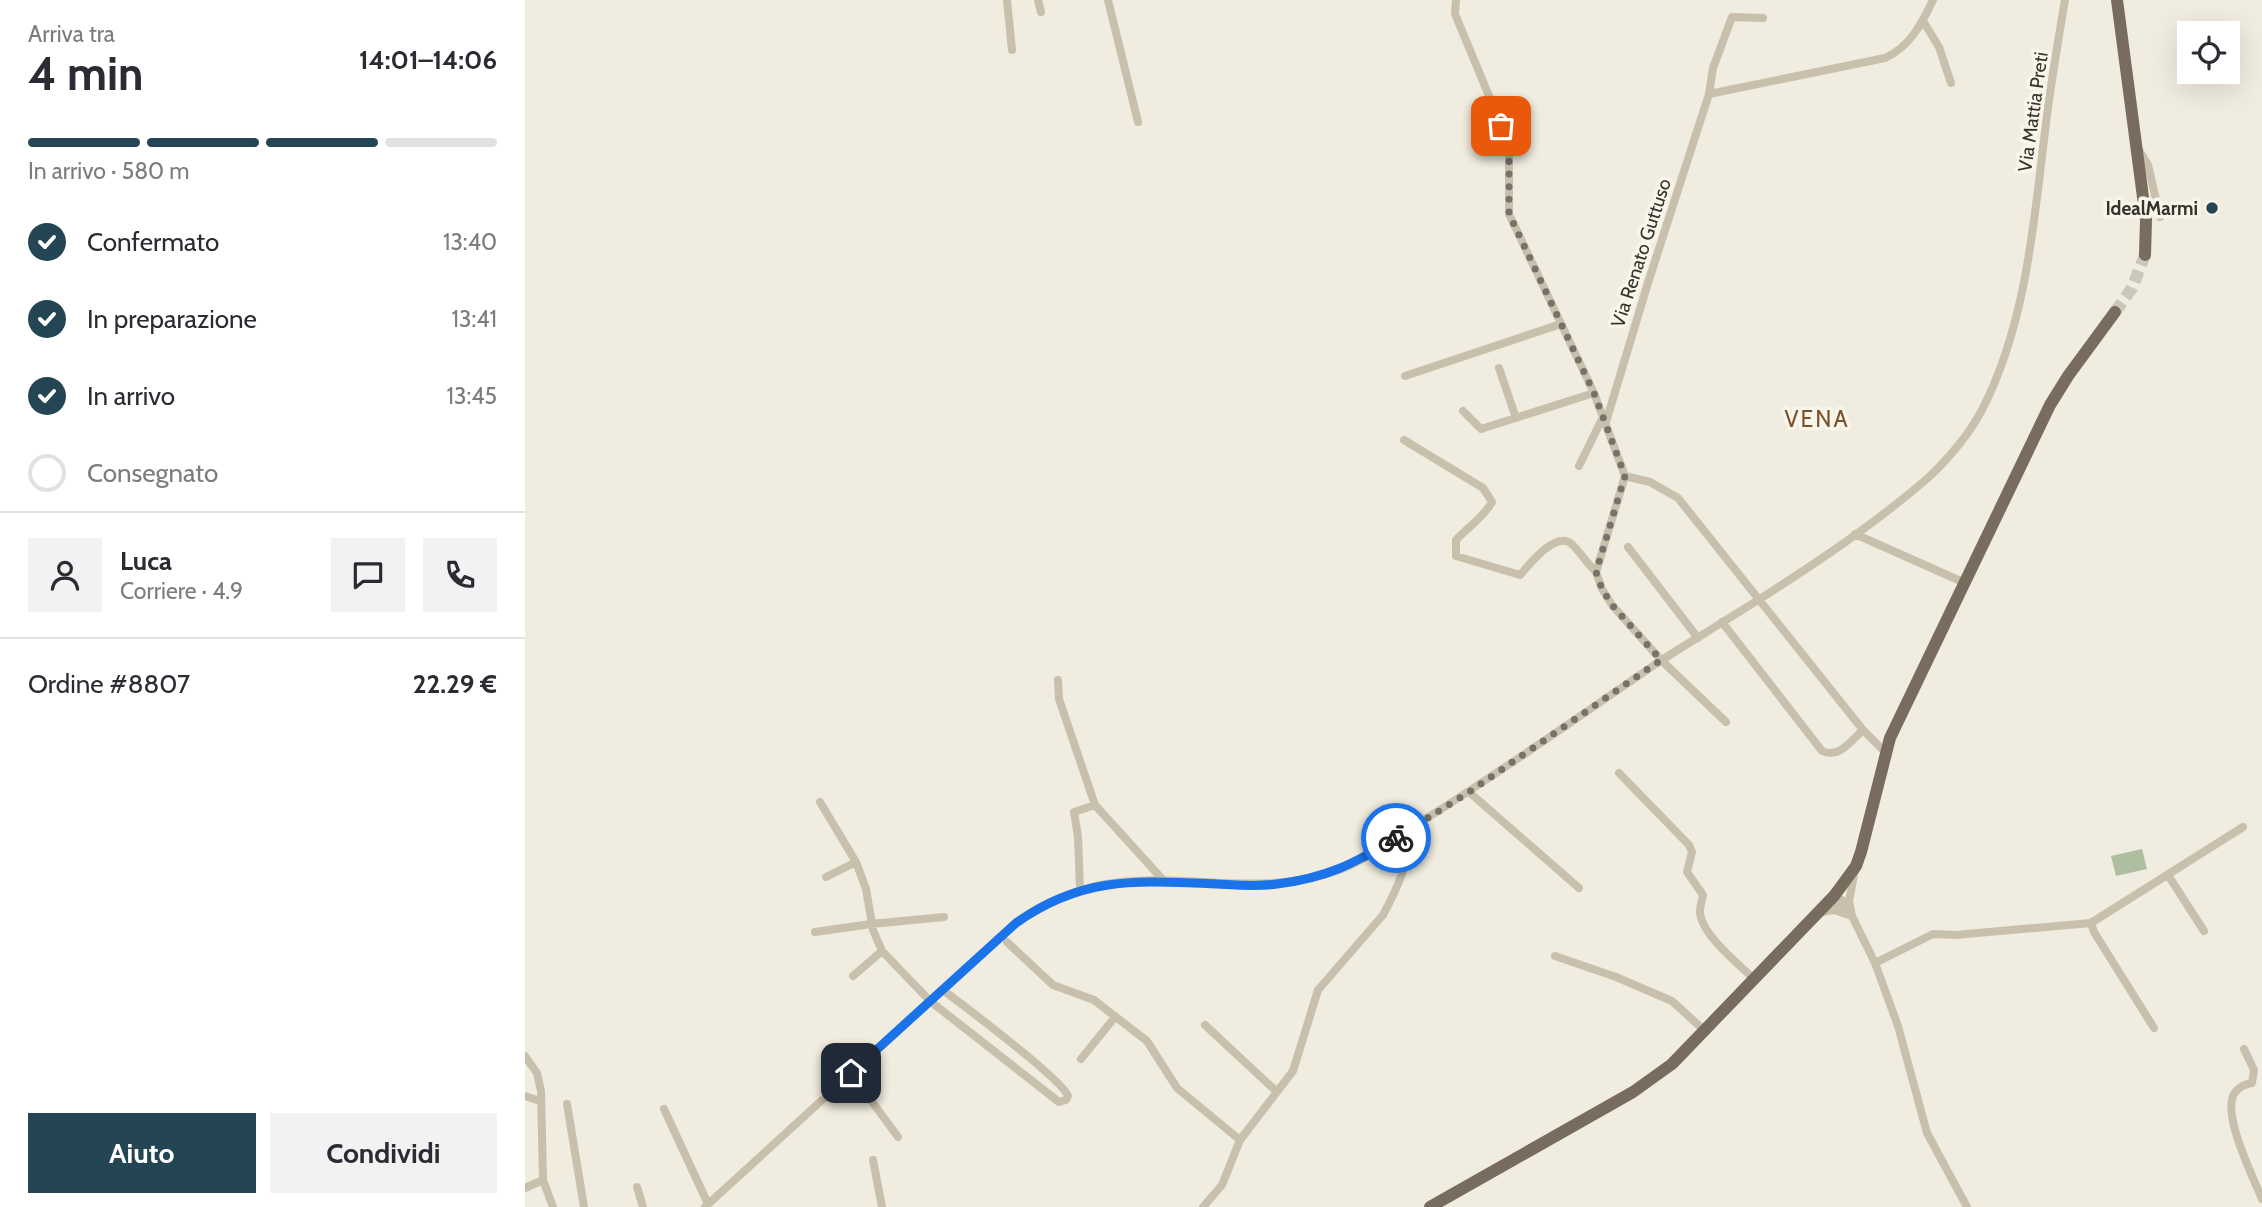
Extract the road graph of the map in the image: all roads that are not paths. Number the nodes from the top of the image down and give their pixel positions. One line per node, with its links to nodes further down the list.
1 (1007, 0): 11 (street)
2 (1038, 0): 8 (street)
3 (1108, 0): 14 (street)
4 (1456, 0): 19 (street)
5 (1933, 0): 10 (street)
6 (2065, 0): 29 (street, Via Mattia Preti)
7 (2117, 0): 15 (main road)
8 (1041, 12)
9 (1762, 18): 13 (street, Via Renato Guttuso)
10 (1923, 21): 12 (street); 13 (street)
11 (1012, 50)
12 (1951, 83)
13 (1709, 94): 25 (street, Via Renato Guttuso)
14 (1138, 122)
15 (2137, 147): 16 (street); 17 (main road)
16 (2159, 217)
17 (2145, 255)
18 (2115, 312): 32 (main road)
19 (1561, 324): 21 (street); 22 (street)
20 (1499, 368): 24 (street)
21 (1405, 376)
22 (1594, 393): 24 (street); 25 (street)
23 (1462, 411): 24 (street)
24 (1516, 418)
25 (1605, 420): 27 (street, Via Renato Guttuso); 28 (street)
26 (1404, 439): 31 (street)
27 (1579, 466)
28 (1625, 476): 31 (street); 33 (street)
29 (1855, 534): 32 (street); 33 (street, Via Mattia Preti)
30 (1628, 547): 35 (street)
31 (1596, 572): 36 (street)
32 (1965, 583): 40 (main road)
33 (1758, 600): 34 (street, Via Mattia Preti); 39 (street)
34 (1722, 622): 35 (street, Via Mattia Preti); 39 (street)
35 (1698, 638): 36 (street, Via Mattia Preti)
36 (1661, 660): 38 (street); 42 (street, Via Mattia Preti)
37 (1058, 680): 44 (street)
38 (1727, 722)
39 (1863, 730): 40 (street)
40 (1886, 753): 48 (main road)
41 (1619, 773): 67 (street)
42 (1469, 792): 46 (street, Via Mattia Preti); 52 (street)
43 (820, 802): 47 (street)
44 (1095, 805): 51 (street); 53 (street)
45 (2243, 827): 49 (street)
46 (1410, 829): 51 (street, Via Mattia Preti); 78 (street)
47 (856, 862): 50 (street); 59 (street)
48 (1856, 866): 54 (main road); 56 (street)
49 (2168, 875): 58 (street); 60 (street)
50 (826, 877)
51 (1164, 881): 53 (street, Via Mattia Preti)
52 (1579, 888)
53 (1080, 890): 68 (street, Via Mattia Preti)
54 (1834, 896): 55 (main road); 56 (street)
55 (1818, 913): 56 (street); 67 (main road)
56 (1849, 913): 65 (street)
57 (944, 917): 59 (street)
58 (2091, 923): 65 (street); 72 (street)
59 (871, 924): 61 (street); 63 (street)
60 (2204, 931)
61 (815, 932)
62 (1007, 942): 70 (street)
63 (882, 951): 66 (street); 69 (street)
64 (1555, 956): 73 (street)
65 (1875, 963): 97 (street)
66 (853, 976)
67 (1755, 980): 73 (main road)
68 (943, 990): 69 (street, Via Mattia Preti); 69 (street)
69 (930, 1001): 77 (street, Via Mattia Preti)
70 (1115, 1017): 76 (street); 84 (street)
71 (1205, 1025): 78 (street)
72 (2154, 1028)
73 (1706, 1032): 96 (main road)
74 (2244, 1049): 89 (street)
75 (525, 1056): 80 (street)
76 (1081, 1059)
77 (851, 1073): 83 (street); 90 (street, Via Mattia Preti)
78 (1277, 1092): 84 (street)
79 (525, 1096): 80 (street)
80 (540, 1101): 86 (street)
81 (567, 1104): 92 (street)
82 (664, 1109): 90 (street)
83 (898, 1137)
84 (1240, 1140): 95 (street)
85 (873, 1160): 94 (street)
86 (543, 1181): 88 (street); 91 (street)
87 (637, 1187): 93 (street)
88 (525, 1188)
89 (2262, 1199)
90 (706, 1206)
91 (553, 1207)
92 (584, 1207)
93 (643, 1207)
94 (882, 1207)
95 (1203, 1207)
96 (1430, 1207)
97 (1967, 1207)

